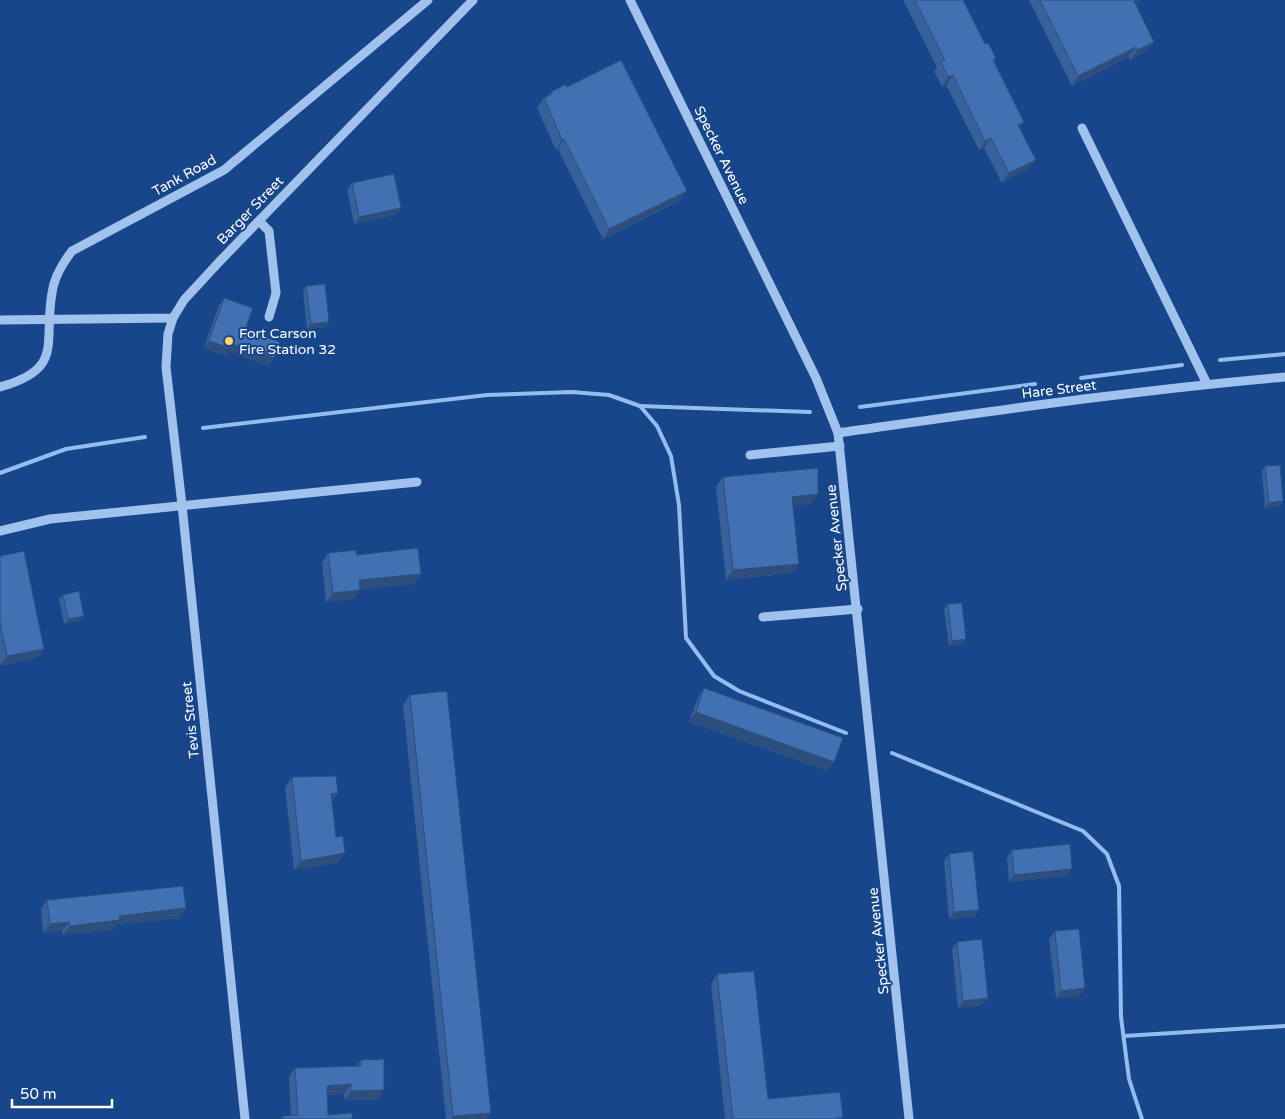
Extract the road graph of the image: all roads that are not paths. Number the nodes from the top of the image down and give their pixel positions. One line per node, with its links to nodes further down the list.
1 (428, 0): 9 (street, Tank Road)
2 (473, 0): 5 (street, Barger Street)
3 (630, 0): 13 (street, Specker Avenue)
4 (1082, 128): 11 (street)
5 (259, 221): 6 (street, Barger Street); 7 (street)
6 (173, 318): 9 (street); 17 (street, Tevis Street)
7 (269, 318)
8 (0, 320): 9 (street)
9 (50, 320): 12 (street, Tank Road)
10 (1285, 377): 11 (street, Hare Street)
11 (1207, 384): 13 (street, Hare Street)
12 (0, 387)
13 (838, 433): 14 (street, Specker Avenue)
14 (840, 446): 15 (street); 19 (street, Specker Avenue)
15 (750, 455)
16 (417, 482): 17 (street)
17 (182, 504): 18 (street); 21 (street, Tevis Street)
18 (0, 531)
19 (858, 609): 20 (street); 22 (street, Specker Avenue)
20 (763, 617)
21 (245, 1119)
22 (909, 1119)

